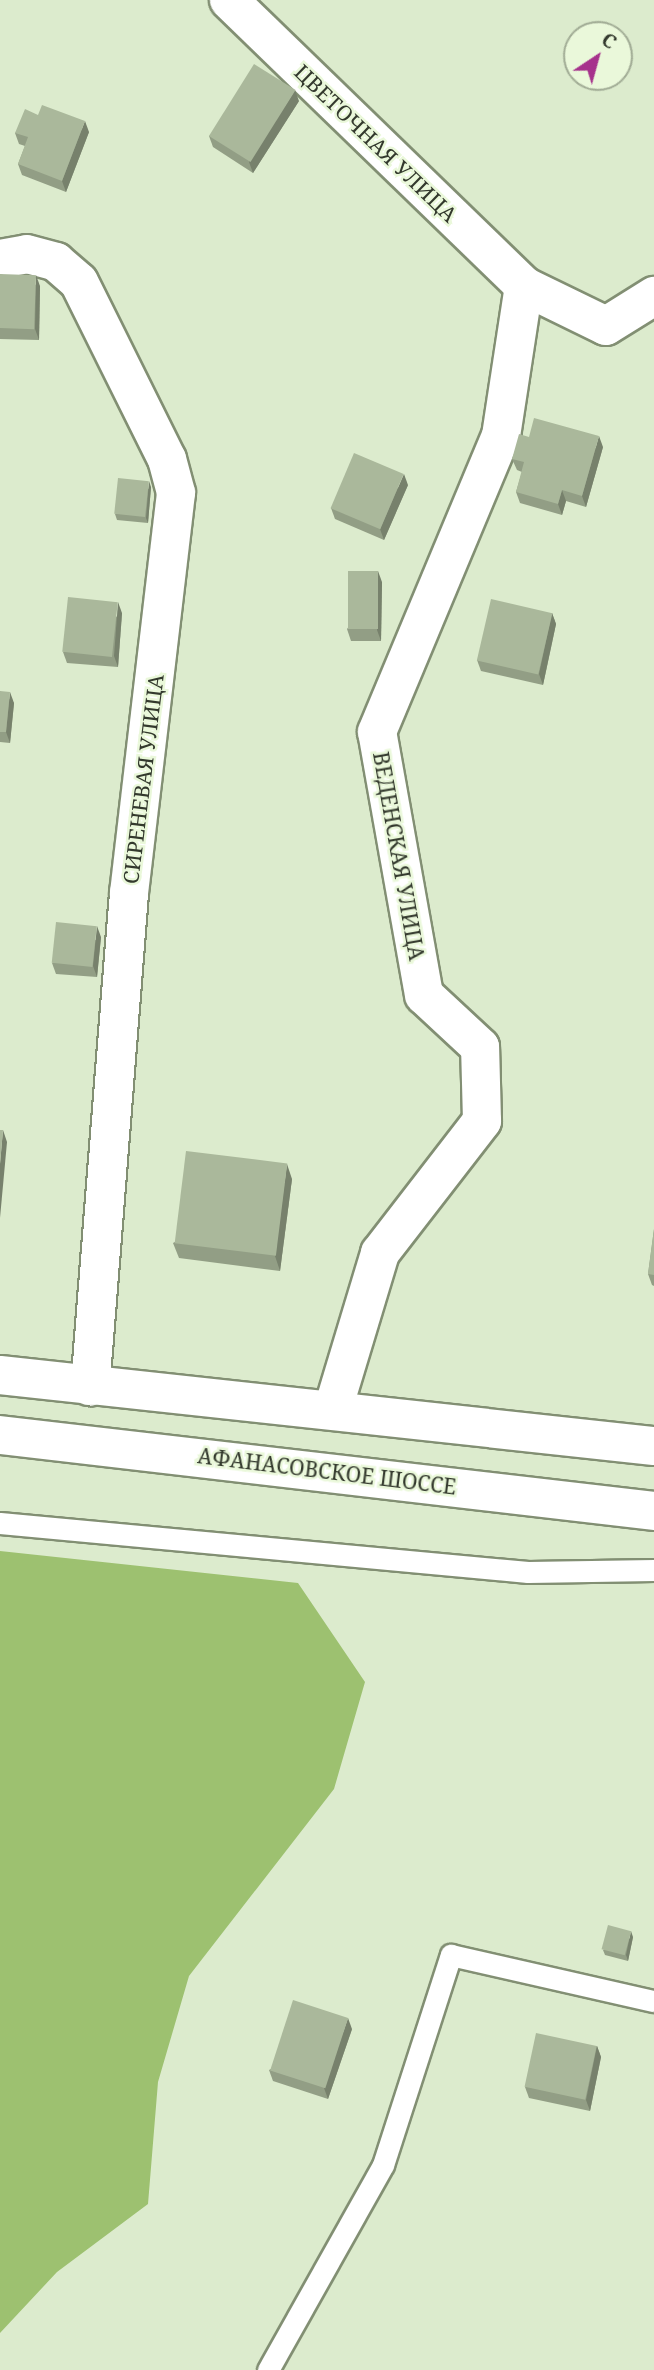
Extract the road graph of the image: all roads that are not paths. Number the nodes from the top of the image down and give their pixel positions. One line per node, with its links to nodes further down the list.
1 (229, 0): 3 (street, ЦВЕТОЧНАЯ УЛИЦА)
2 (0, 258): 6 (street, СИРЕНЕВАЯ УЛИЦА)
3 (524, 286): 4 (street); 7 (street, ВЕДЕНСКАЯ УЛИЦА)
4 (654, 296)
5 (0, 1375): 6 (street)
6 (90, 1385): 7 (street)
7 (333, 1409): 9 (street)
8 (0, 1435): 10 (street, АФАНАСОВСКОЕ ШОССЕ)
9 (654, 1446)
10 (654, 1511)
11 (0, 1523): 12 (lane)
12 (654, 1570)
13 (654, 2001): 14 (lane)
14 (268, 2370)

